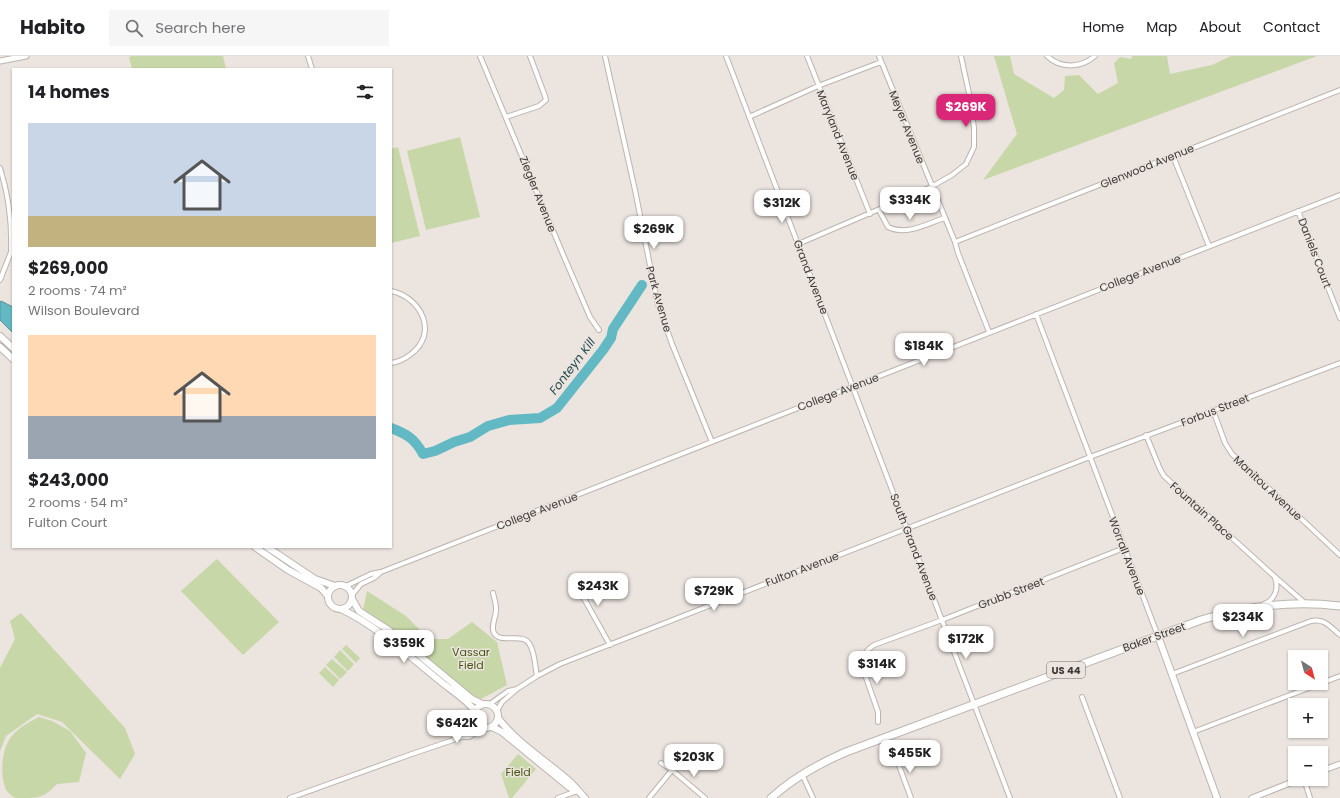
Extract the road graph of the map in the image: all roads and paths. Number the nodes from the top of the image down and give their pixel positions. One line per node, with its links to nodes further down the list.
1 (26, 56): 12 (street)
2 (308, 56): 14 (street)
3 (480, 56): 17 (street, Ziegler Avenue)
4 (530, 56): 17 (street)
5 (606, 56): 46 (street, Park Avenue)
6 (726, 56): 18 (street, Grand Avenue)
7 (807, 56): 15 (street, Maryland Avenue)
8 (879, 56): 13 (street, Meyer Avenue)
9 (961, 56): 21 (street)
10 (1047, 56): 11 (street)
11 (1096, 56)
12 (0, 61)
13 (881, 62): 15 (street); 21 (street, Meyer Avenue)
14 (312, 68)
15 (818, 86): 18 (street); 25 (street, Maryland Avenue)
16 (1340, 90): 19 (street, Glenwood Avenue)
17 (506, 117): 35 (street, Ziegler Avenue)
18 (749, 117): 28 (street, Grand Avenue)
19 (1173, 156): 27 (street, Glenwood Avenue); 29 (street)
20 (0, 168): 30 (street)
21 (931, 187): 23 (street); 26 (street, Meyer Avenue)
22 (1340, 195): 24 (street, College Avenue)
23 (879, 210): 25 (street); 26 (street)
24 (1298, 211): 29 (street, College Avenue); 34 (street, Daniels Court)
25 (870, 214): 28 (street)
26 (944, 218): 27 (street, Meyer Avenue)
27 (955, 242): 36 (street, Meyer Avenue)
28 (798, 244): 43 (street, Grand Avenue)
29 (1210, 246): 33 (street, College Avenue)
30 (12, 252): 31 (street)
31 (0, 280)
32 (392, 291): 41 (street)
33 (1036, 314): 36 (street, College Avenue); 47 (street, Worrall Avenue)
34 (1340, 318)
35 (599, 330)
36 (989, 332): 43 (street, College Avenue)
37 (0, 336): 39 (main road)
38 (0, 347): 40 (main road)
39 (12, 347)
40 (12, 358)
41 (392, 363)
42 (1340, 363): 44 (street, Forbus Street)
43 (853, 386): 46 (street, College Avenue); 48 (street, South Grand Avenue)
44 (1213, 410): 45 (street, Forbus Street); 52 (street, Manitou Avenue)
45 (1146, 435): 47 (street, Forbus Street); 54 (street, Fountain Place)
46 (712, 442): 53 (street, College Avenue)
47 (1090, 457): 48 (street, Fulton Avenue); 51 (street, Worrall Avenue)
48 (907, 528): 65 (street, South Grand Avenue); 68 (street, Fulton Avenue)
49 (256, 548): 59 (main road)
50 (268, 548): 56 (main road)
51 (1124, 548): 65 (street, Grubb Street); 67 (street, Worrall Avenue)
52 (1340, 555)
53 (382, 572): 57 (street, College Avenue); 60 (street, College Avenue)
54 (1274, 576): 61 (street, Fountain Place); 63 (street)
55 (572, 577): 68 (street)
56 (335, 586): 57 (main road); 59 (main road)
57 (346, 586): 60 (main road)
58 (493, 593): 70 (street)
59 (328, 596): 64 (main road)
60 (352, 597): 64 (main road); 74 (main road)
61 (1306, 604): 62 (highway, Baker Street / US 44); 63 (highway, Baker Street / US 44)
62 (1340, 606)
63 (1258, 607): 67 (highway, Baker Street / US 44)
64 (341, 609): 77 (main road)
65 (942, 620): 76 (street, South Grand Avenue); 81 (street, Grubb Street)
66 (1340, 635): 69 (street)
67 (1158, 636): 69 (main road, Worrall Avenue); 76 (highway, Baker Street / US 44)
68 (610, 644): 70 (street, Fulton Avenue)
69 (1172, 674): 84 (main road, Worrall Avenue)
70 (537, 676): 72 (street, Fulton Avenue)
71 (1340, 676): 84 (street)
72 (517, 689): 75 (street, Fulton Avenue); 78 (street, Fulton Avenue)
73 (1082, 697): 104 (street)
74 (482, 704): 75 (main road); 77 (main road)
75 (490, 704): 78 (main road)
76 (975, 704): 91 (highway, US 44); 103 (street, South Grand Avenue)
77 (475, 710): 80 (main road)
78 (497, 711): 79 (main road)
79 (498, 718): 82 (main road); 94 (main road)
80 (475, 722): 83 (main road); 85 (street)
81 (878, 722)
82 (492, 727): 83 (main road); 94 (main road)
83 (482, 728): 85 (street)
84 (1193, 732): 105 (main road, Worrall Avenue)
85 (462, 737): 95 (street)
86 (894, 756): 102 (street)
87 (661, 762): 90 (street)
88 (1340, 764): 89 (street)
89 (1328, 768)
90 (672, 770): 98 (street); 99 (street)
91 (802, 774): 100 (highway, US 44); 101 (street)
92 (1288, 784): 106 (street)
93 (1306, 786): 107 (street)
94 (577, 791): 96 (street); 97 (main road)
95 (290, 798)
96 (558, 798)
97 (585, 798)
98 (649, 798)
99 (705, 798)
100 (771, 798)
101 (813, 798)
102 (911, 798)
103 (1010, 798)
104 (1120, 798)
105 (1218, 798)
106 (1252, 798)
107 (1310, 798)

